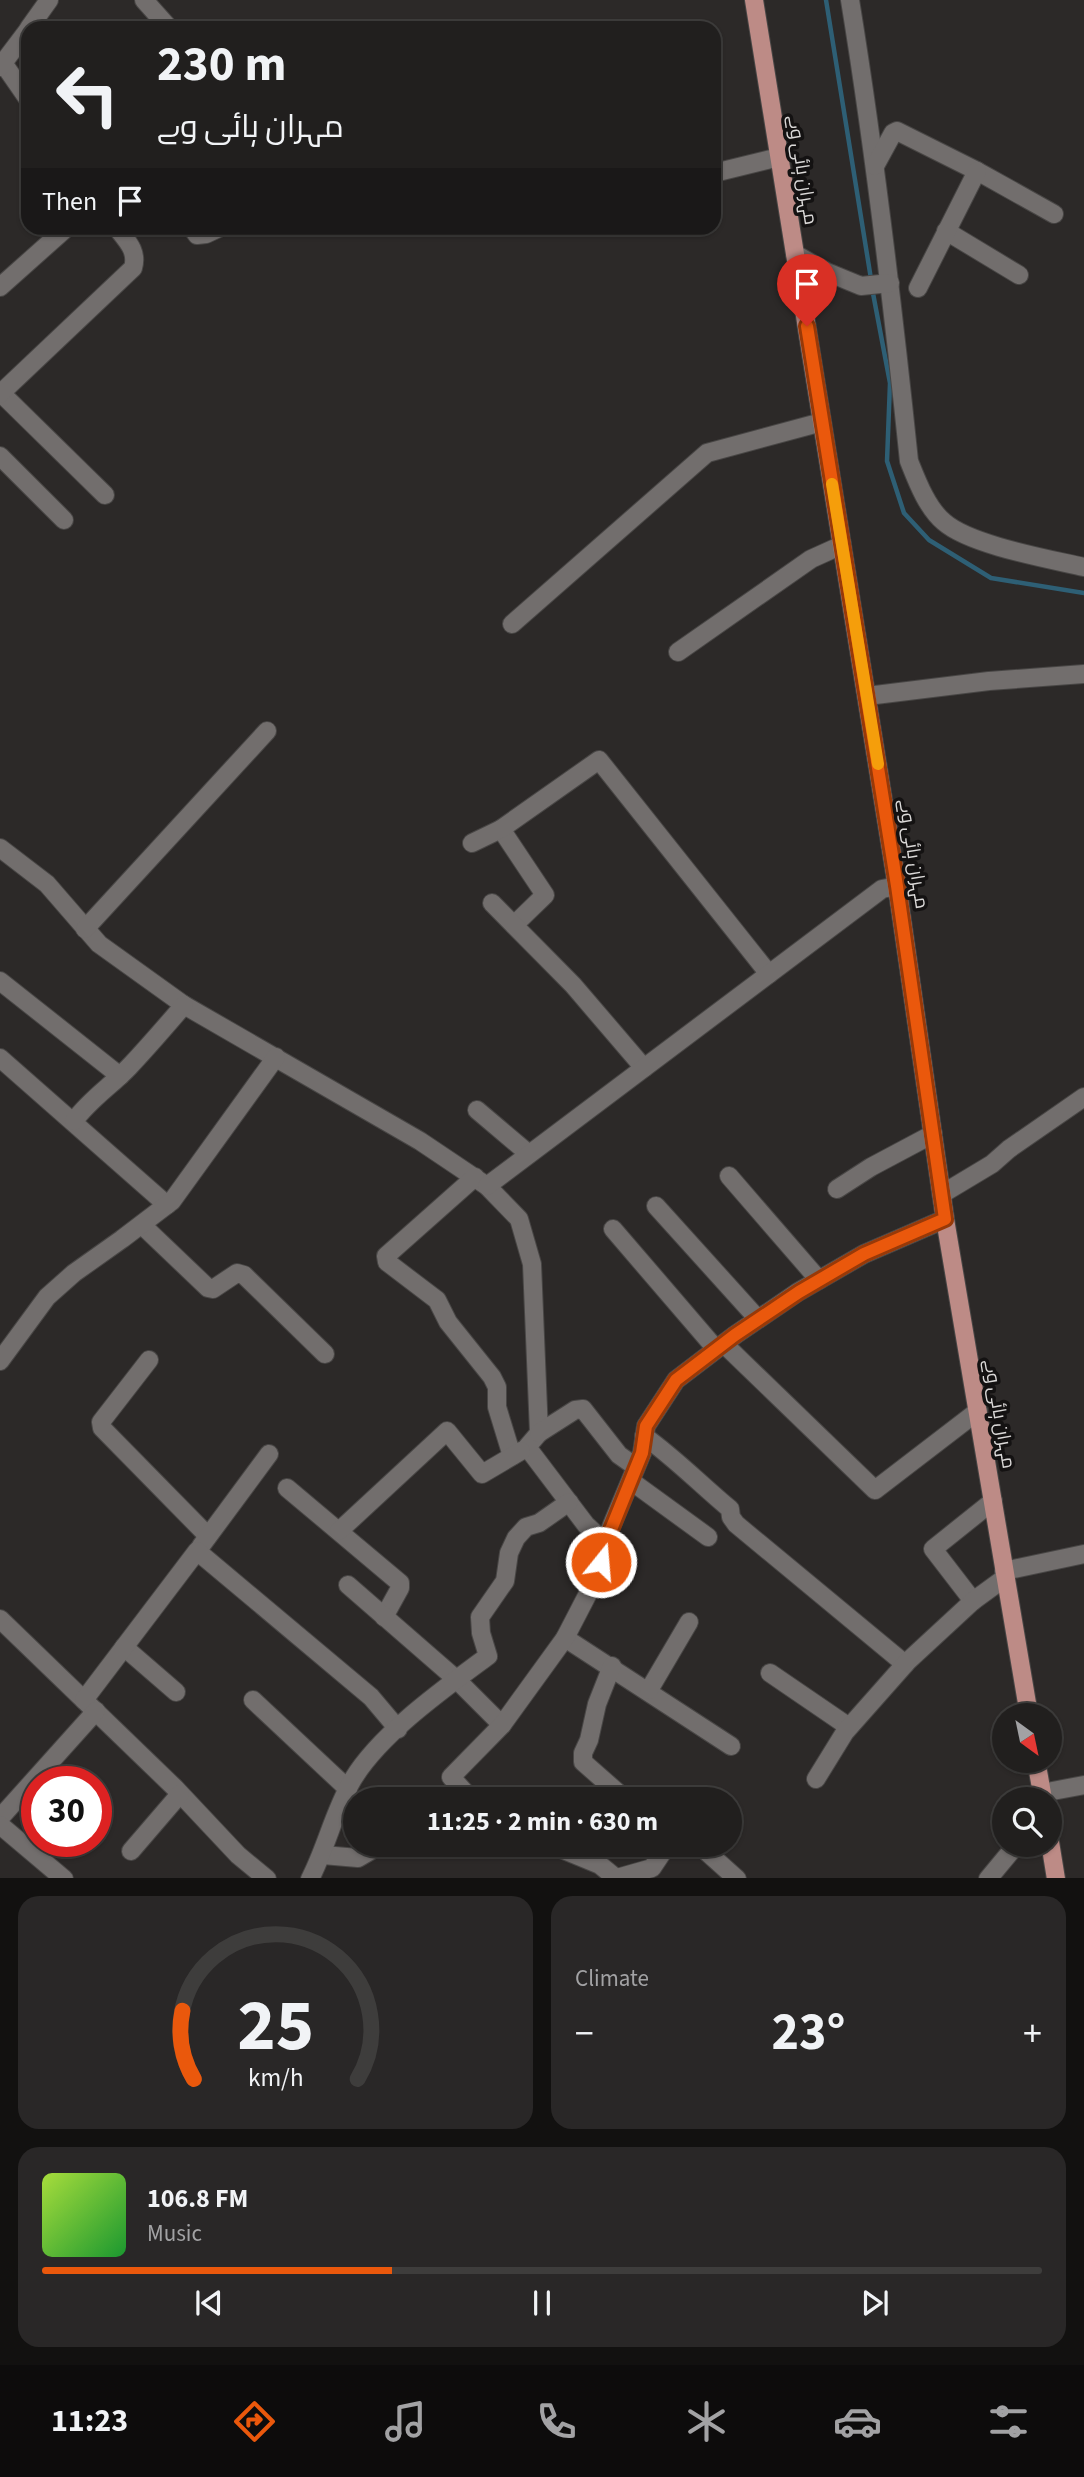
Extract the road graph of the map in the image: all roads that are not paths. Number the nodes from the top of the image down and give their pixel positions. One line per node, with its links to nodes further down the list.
1 (49, 0): 5 (street)
2 (144, 0): 6 (street)
3 (754, 0): 10 (main road, مہران ہائی وے)
4 (850, 0): 11 (street)
5 (37, 21)
6 (163, 21)
7 (21, 42): 8 (street)
8 (2, 65): 9 (street)
9 (21, 90)
10 (779, 157): 12 (street); 18 (main road, مہران ہائی وے)
11 (875, 166): 13 (street); 20 (street)
12 (721, 171)
13 (977, 171): 14 (street); 15 (street)
14 (1054, 214)
15 (946, 231): 19 (street); 22 (street)
16 (58, 235): 21 (street)
17 (122, 235): 23 (street)
18 (795, 254): 20 (street); 24 (main road, مہران ہائی وے)
19 (1019, 275)
20 (879, 285): 29 (street)
21 (0, 287)
22 (918, 288)
23 (0, 394): 26 (street)
24 (822, 422): 28 (main road, مہران ہائی وے); 30 (street)
25 (0, 456): 27 (street)
26 (105, 495)
27 (64, 520)
28 (842, 545): 31 (street); 33 (main road, مہران ہائی وے)
29 (1084, 568)
30 (512, 624)
31 (678, 652)
32 (1084, 674): 33 (street)
33 (867, 696): 38 (main road, مہران ہائی وے)
34 (267, 731): 41 (street)
35 (501, 830): 36 (street); 40 (street); 42 (street)
36 (472, 843)
37 (0, 848): 41 (street)
38 (897, 886): 42 (street); 52 (main road, مہران ہائی وے)
39 (492, 903): 40 (street)
40 (514, 925): 47 (street)
41 (85, 929): 44 (street)
42 (769, 974): 47 (street)
43 (0, 981): 48 (street)
44 (184, 1005): 45 (street); 48 (street)
45 (276, 1057): 55 (street); 58 (street)
46 (0, 1058): 51 (street)
47 (644, 1068): 53 (street)
48 (120, 1076): 51 (street)
49 (1084, 1097): 57 (street)
50 (477, 1110): 53 (street)
51 (74, 1121): 58 (street)
52 (933, 1134): 56 (street); 57 (main road, مہران ہائی وے)
53 (529, 1154): 55 (street)
54 (729, 1176): 63 (street)
55 (481, 1181): 71 (street); 71 (street)
56 (837, 1189)
57 (942, 1194): 60 (main road, مہران ہائی وے)
58 (167, 1205): 61 (street)
59 (656, 1206): 64 (street)
60 (945, 1219): 63 (street); 69 (main road, مہران ہائی وے)
61 (142, 1224): 66 (street); 68 (street)
62 (613, 1229): 65 (street)
63 (819, 1280): 64 (street)
64 (758, 1319): 65 (street)
65 (720, 1346): 69 (street); 70 (street)
66 (324, 1354)
67 (149, 1360): 78 (street)
68 (0, 1361)
69 (978, 1411): 75 (main road, مہران ہائی وے)
70 (644, 1436): 73 (street); 91 (street)
71 (526, 1446): 73 (street); 76 (street); 77 (street)
72 (269, 1454): 78 (street)
73 (633, 1474): 79 (street); 80 (street)
74 (287, 1488): 77 (street)
75 (993, 1500): 83 (main road, مہران ہائی وے); 85 (street)
76 (569, 1502): 80 (street); 94 (street)
77 (339, 1531): 86 (street)
78 (208, 1536): 81 (street)
79 (708, 1537)
80 (606, 1543): 89 (street)
81 (197, 1551): 90 (street); 102 (street)
82 (1084, 1554): 83 (street)
83 (1005, 1574): 85 (street); 98 (main road, مہران ہائی وے)
84 (348, 1585): 86 (street)
85 (973, 1601): 91 (street)
86 (384, 1617): 94 (street)
87 (0, 1619): 99 (street)
88 (689, 1622): 95 (street)
89 (565, 1638): 92 (street); 100 (street)
90 (124, 1647): 96 (street); 99 (street)
91 (905, 1664): 101 (street)
92 (612, 1666): 95 (street); 109 (street)
93 (770, 1672): 101 (street)
94 (456, 1679): 100 (street); 102 (street)
95 (649, 1690): 103 (street)
96 (176, 1692)
97 (253, 1700): 106 (street)
98 (1027, 1703)
99 (90, 1705): 111 (street); 113 (street)
100 (502, 1724): 108 (street)
101 (849, 1727): 104 (street)
102 (398, 1729): 107 (street)
103 (731, 1745)
104 (816, 1779)
105 (1084, 1785): 110 (street)
106 (346, 1787)
107 (349, 1787)
108 (460, 1787)
109 (611, 1787)
110 (1062, 1791)
111 (180, 1794): 115 (street); 125 (street)
112 (343, 1798): 116 (street)
113 (0, 1818)
114 (0, 1825): 124 (street)
115 (131, 1851)
116 (323, 1855): 117 (street); 126 (street)
117 (343, 1857)
118 (581, 1857): 127 (street)
119 (659, 1857): 127 (street)
120 (713, 1857): 128 (street)
121 (1006, 1857): 129 (street)
122 (1051, 1857): 123 (main road)
123 (1052, 1875)
124 (64, 1878)
125 (267, 1878)
126 (310, 1878)
127 (617, 1878)
128 (737, 1878)
129 (988, 1878)

